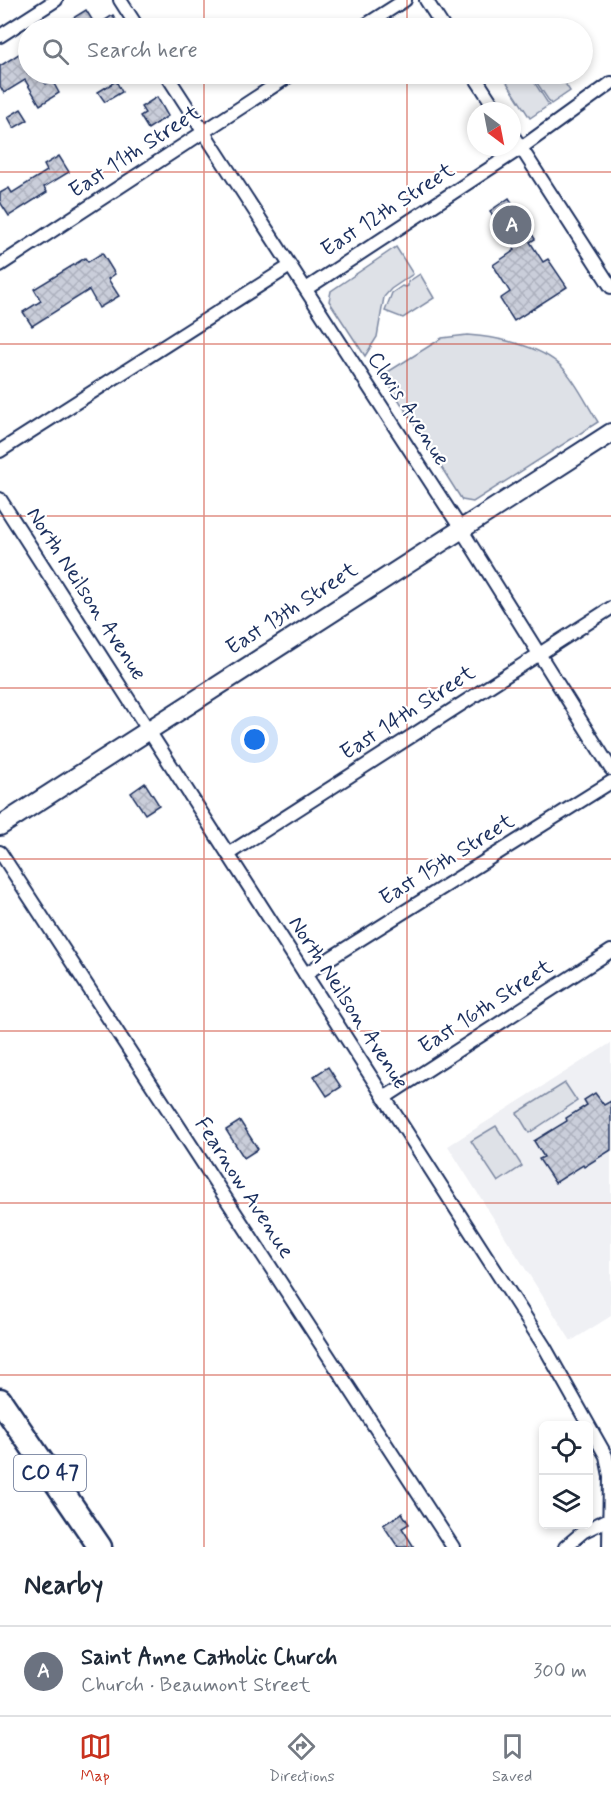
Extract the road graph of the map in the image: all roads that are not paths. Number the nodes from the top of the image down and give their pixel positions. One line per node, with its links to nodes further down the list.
1 (56, 0): 5 (street)
2 (120, 0): 6 (street)
3 (405, 0): 7 (street)
4 (426, 0): 8 (street)
5 (28, 18)
6 (132, 18)
7 (377, 18)
8 (438, 18)
9 (18, 24): 10 (street)
10 (0, 36)
11 (611, 83): 17 (street, East 12th Street)
12 (172, 84): 16 (street, Clovis Avenue)
13 (277, 84): 16 (street, East 11th Street)
14 (479, 84): 15 (street)
15 (491, 102)
16 (203, 132): 19 (street, East 11th Street); 20 (street, Clovis Avenue)
17 (521, 148): 21 (street)
18 (509, 156): 22 (street, East 12th Street)
19 (0, 265)
20 (290, 266): 22 (street, Clovis Avenue); 24 (street)
21 (611, 287)
22 (306, 289): 26 (street, Clovis Avenue)
23 (611, 434): 26 (street, East 13th Street)
24 (0, 451)
25 (0, 499): 29 (street, North Neilson Avenue)
26 (461, 529): 28 (street, Clovis Avenue); 29 (street, East 13th Street)
27 (611, 608): 28 (street, East 14th Street)
28 (540, 654): 30 (street, Clovis Avenue); 34 (street, East 14th Street)
29 (148, 730): 32 (street, East 13th Street); 34 (street, North Neilson Avenue)
30 (611, 769)
31 (611, 782): 36 (street, East 15th Street)
32 (0, 826)
33 (0, 852): 41 (street, Fearnow Avenue)
34 (228, 854): 36 (street, North Neilson Avenue)
35 (611, 951): 37 (street, East 16th Street)
36 (305, 974): 37 (street, North Neilson Avenue)
37 (384, 1098): 39 (street, North Neilson Avenue)
38 (0, 1400): 40 (highway, CO 47)
39 (609, 1519): 42 (street); 43 (street, North Neilson Avenue)
40 (102, 1547)
41 (453, 1547)
42 (565, 1547)
43 (609, 1547)

